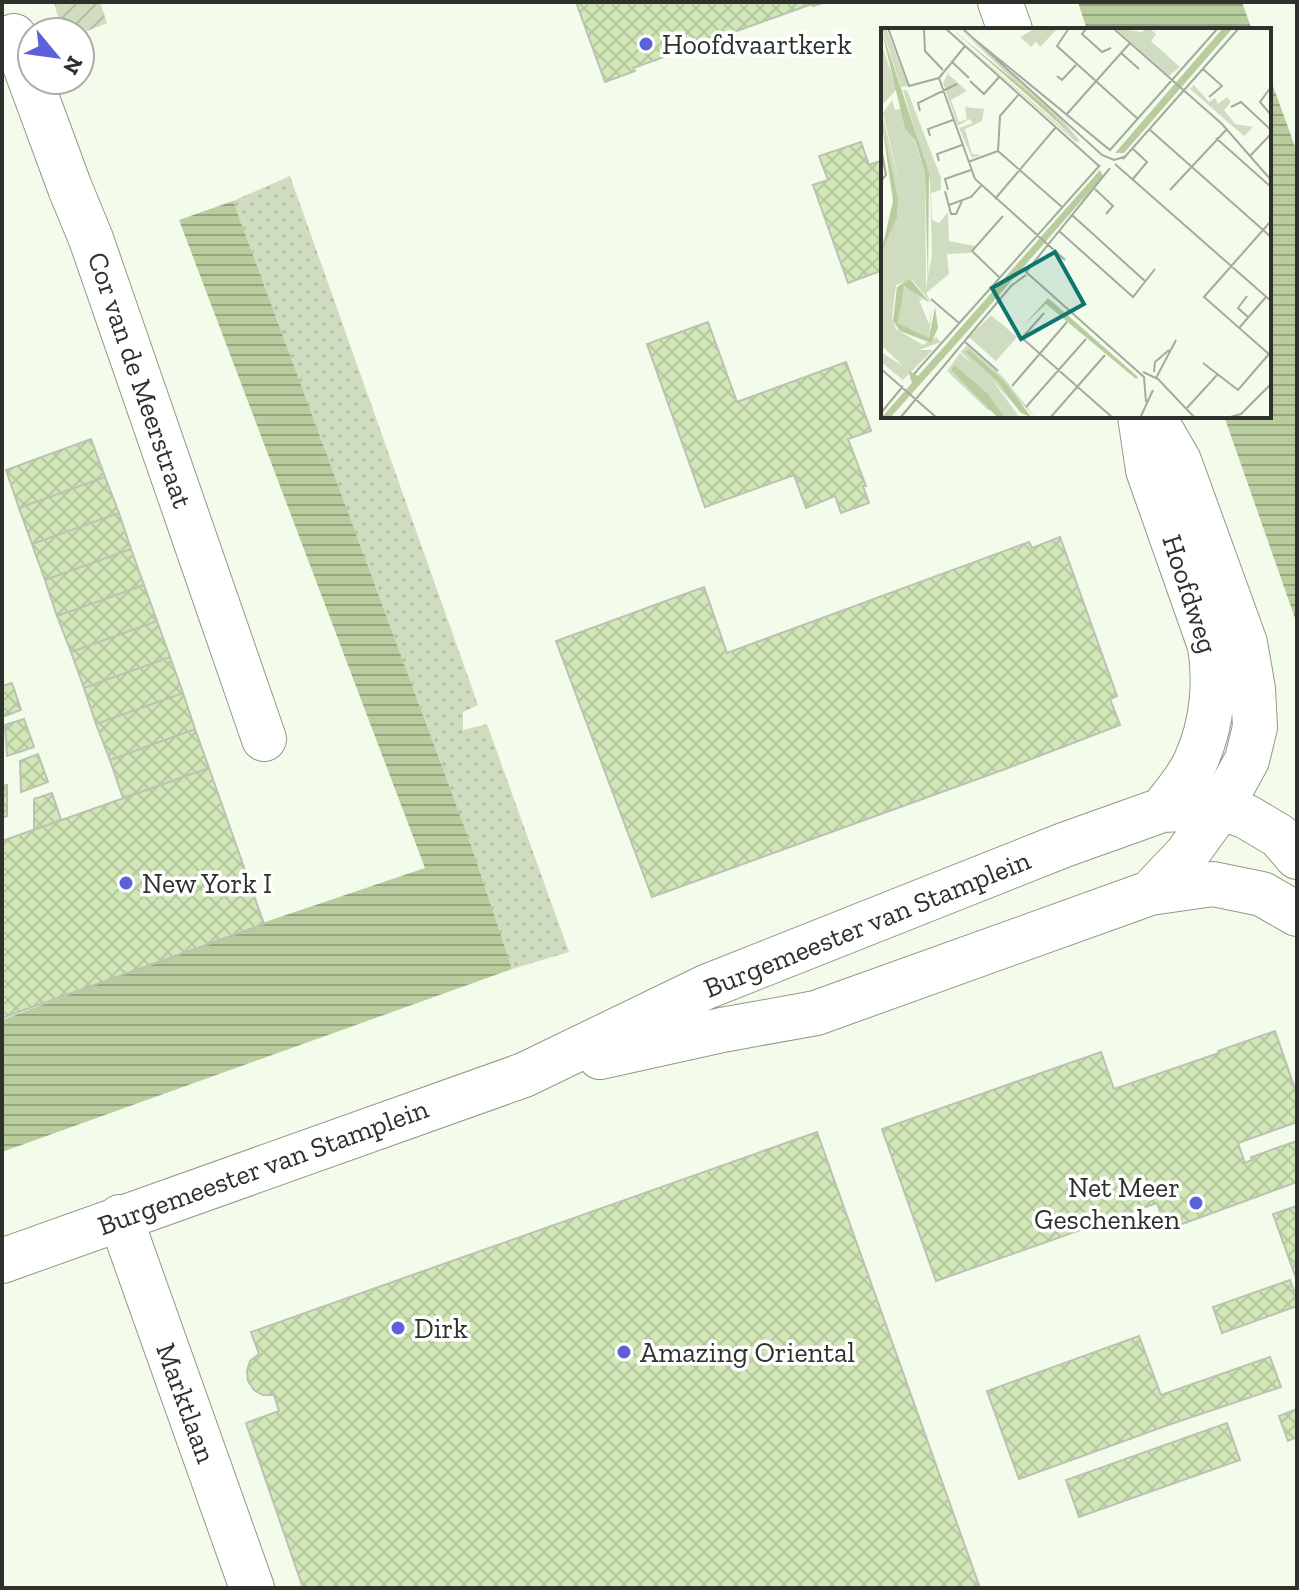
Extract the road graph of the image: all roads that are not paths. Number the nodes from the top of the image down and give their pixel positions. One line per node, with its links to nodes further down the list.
1 (1000, 2): 2 (street)
2 (1009, 28)
3 (2, 40): 6 (street, Cor van de Meerstraat)
4 (1140, 418): 8 (street, Hoofdweg)
5 (1154, 418): 7 (street, Hoofdweg)
6 (264, 739)
7 (1221, 807): 8 (street, Burgemeester van Stamplein); 9 (street); 10 (street, Hoofdweg)
8 (1162, 810): 12 (street, Burgemeester van Stamplein)
9 (1297, 857)
10 (1150, 893): 11 (street); 12 (street, Burgemeester van Stamplein)
11 (1297, 914)
12 (524, 1075): 13 (street, Burgemeester van Stamplein)
13 (120, 1217): 14 (street, Burgemeester van Stamplein); 15 (street, Marktlaan)
14 (2, 1261)
15 (252, 1588)

